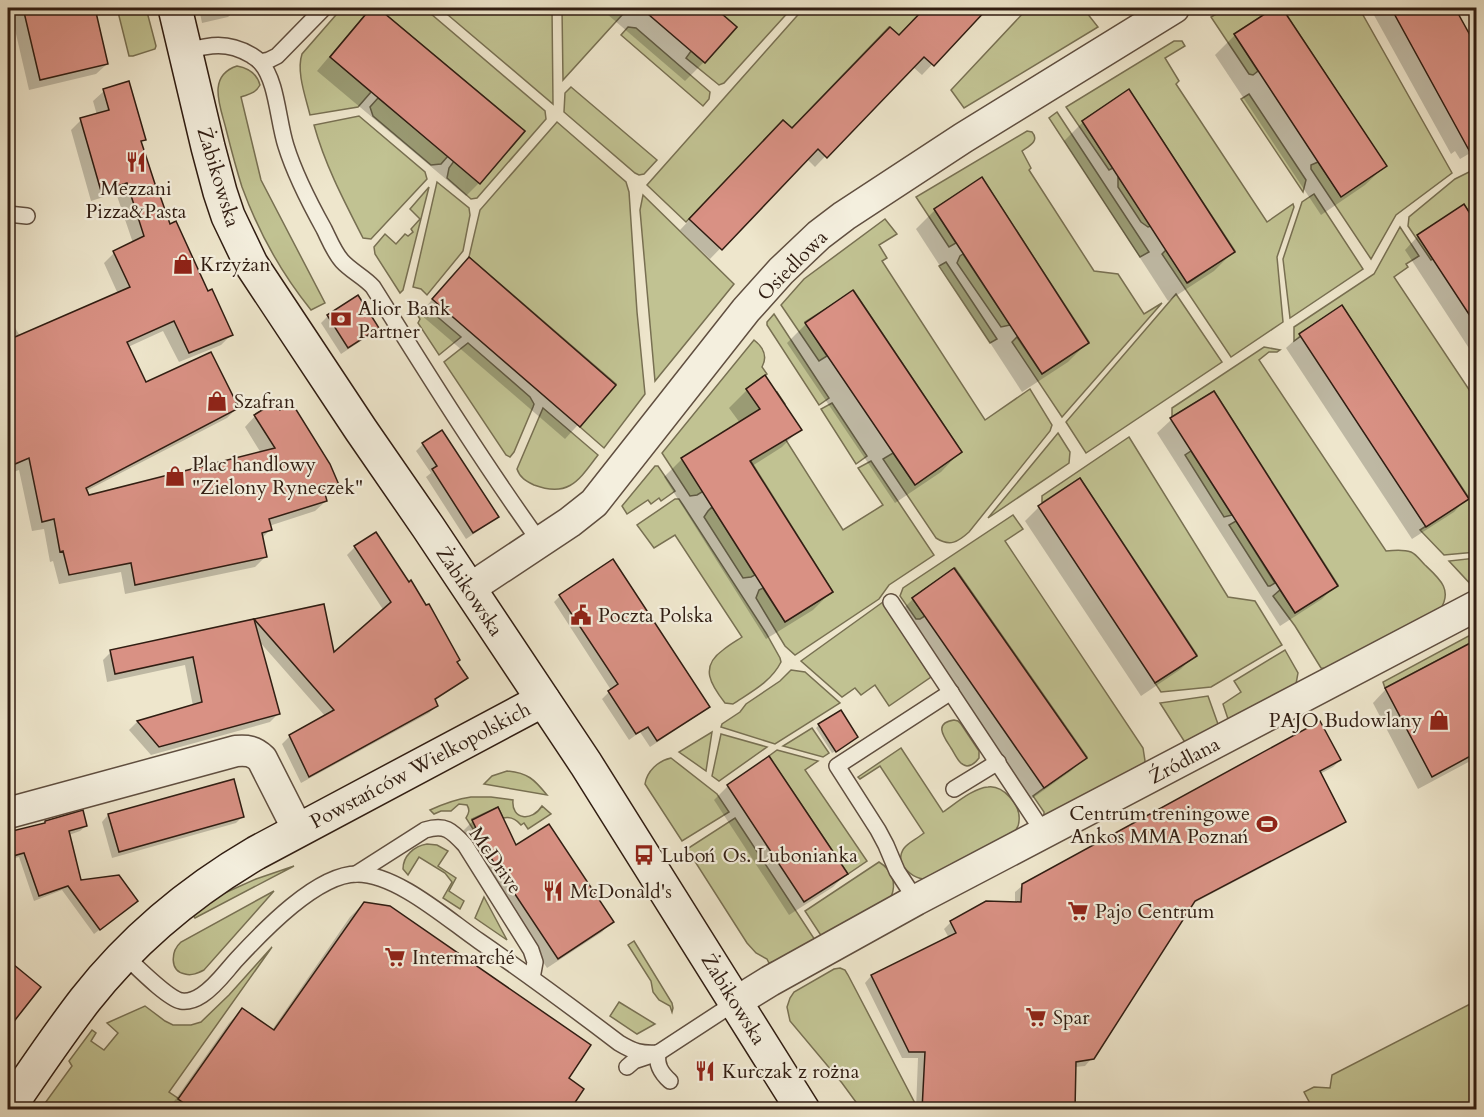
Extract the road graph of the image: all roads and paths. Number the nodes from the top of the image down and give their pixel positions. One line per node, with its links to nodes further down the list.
1 (175, 8): 4 (street, Żabikowska)
2 (324, 8): 5 (lane)
3 (1174, 8): 8 (street, Osiedlowa)
4 (185, 51): 5 (lane); 9 (street, Żabikowska)
5 (260, 62): 8 (lane)
6 (8, 214): 7 (lane)
7 (27, 216)
8 (540, 542): 9 (street, Osiedlowa)
9 (469, 589): 13 (street, Żabikowska)
10 (891, 602): 12 (lane)
11 (1476, 606): 18 (street, Źródlana)
12 (951, 692): 14 (lane); 20 (lane)
13 (543, 700): 17 (street, Powstańców Wielkopolskich); 23 (street, Żabikowska)
14 (998, 762): 15 (lane); 18 (lane)
15 (954, 789)
16 (8, 813): 17 (street, Powstańców Wielkopolskich)
17 (298, 830): 21 (street, Powstańców Wielkopolskich)
18 (1044, 833): 20 (street, Źródlana)
19 (356, 874): 21 (lane); 22 (lane); 22 (lane, McDrive)
20 (916, 900): 23 (street, Źródlana)
21 (124, 956): 27 (street, Powstańców Wielkopolskich)
22 (532, 978): 24 (lane)
23 (736, 1002): 24 (lane); 28 (street, Żabikowska)
24 (658, 1053): 25 (lane); 26 (lane)
25 (627, 1067)
26 (669, 1081)
27 (8, 1109)
28 (803, 1110)

